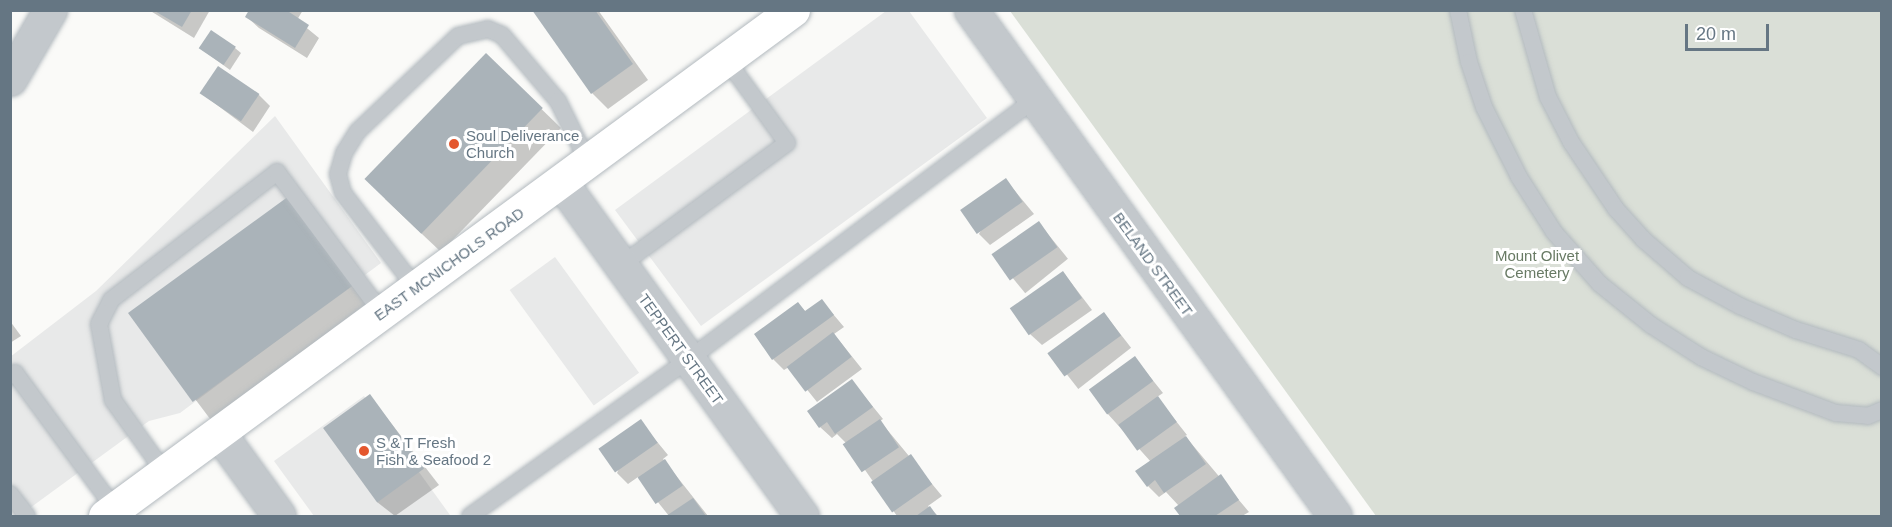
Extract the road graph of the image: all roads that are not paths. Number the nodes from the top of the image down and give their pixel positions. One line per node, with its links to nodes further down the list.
1 (50, 10): 7 (street)
2 (793, 10): 6 (street, EAST MCNICHOLS ROAD)
3 (971, 10): 8 (street, BELAND STREET)
4 (1458, 10): 17 (lane)
5 (1523, 10): 15 (lane)
6 (726, 59): 9 (street, EAST MCNICHOLS ROAD); 11 (lane)
7 (10, 79)
8 (1035, 99): 14 (lane); 26 (street, BELAND STREET)
9 (588, 162): 10 (street, EAST MCNICHOLS ROAD); 12 (lane)
10 (561, 182): 11 (street, TEPPERT STREET); 12 (street, EAST MCNICHOLS ROAD)
11 (621, 265): 14 (street, TEPPERT STREET)
12 (417, 288): 13 (street, EAST MCNICHOLS ROAD)
13 (382, 313): 18 (street, EAST MCNICHOLS ROAD); 19 (lane)
14 (689, 359): 24 (lane); 25 (street, TEPPERT STREET)
15 (1881, 367)
16 (10, 376): 21 (lane)
17 (1881, 410)
18 (219, 433): 19 (street, EAST MCNICHOLS ROAD); 23 (street)
19 (165, 472): 21 (street, EAST MCNICHOLS ROAD)
20 (10, 494): 22 (lane)
21 (110, 513)
22 (27, 516)
23 (279, 516)
24 (470, 516)
25 (802, 516)
26 (1335, 516)

